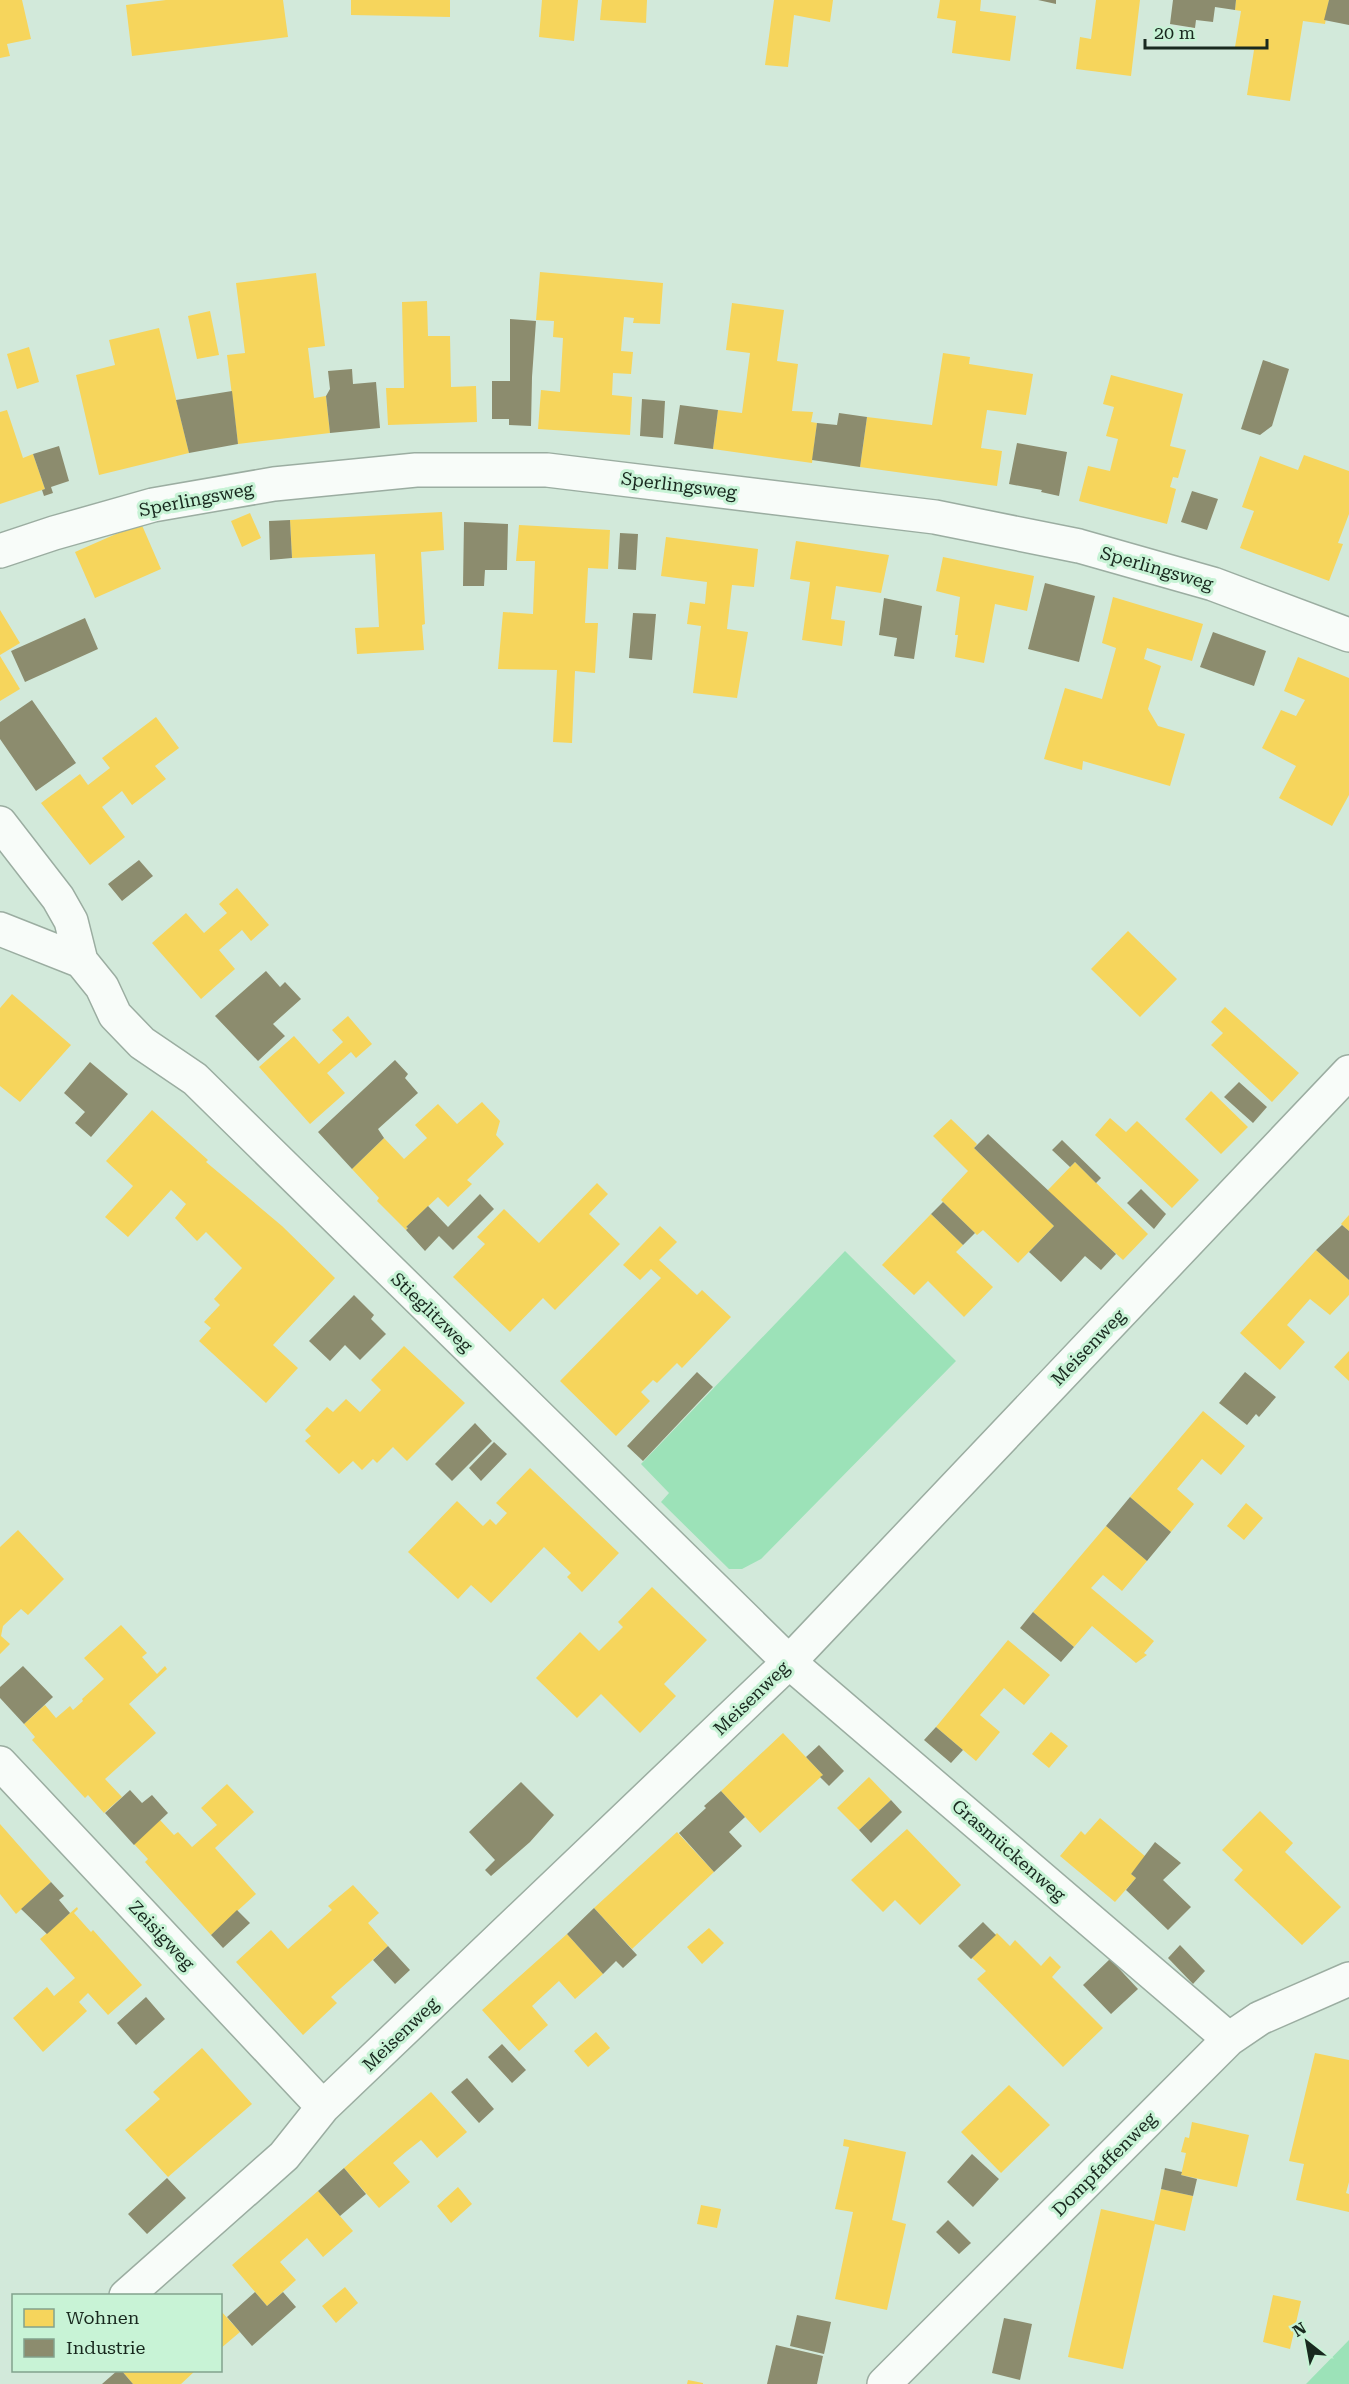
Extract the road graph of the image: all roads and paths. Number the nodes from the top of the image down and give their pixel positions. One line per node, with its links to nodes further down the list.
1 (0, 551): 2 (street, Sperlingsweg)
2 (1349, 635)
3 (0, 823): 5 (street)
4 (0, 929): 5 (street)
5 (81, 961): 7 (street, Stieglitzweg)
6 (1349, 1072): 7 (street, Meisenweg)
7 (789, 1662): 10 (street, Grasmückenweg); 11 (street, Meisenweg)
8 (0, 1763): 11 (street, Zeisigweg)
9 (1349, 1979): 10 (street, Dompfaffenweg)
10 (1229, 2039): 13 (street, Dompfaffenweg)
11 (323, 2107): 12 (street, Meisenweg)
12 (127, 2294)
13 (884, 2384)

